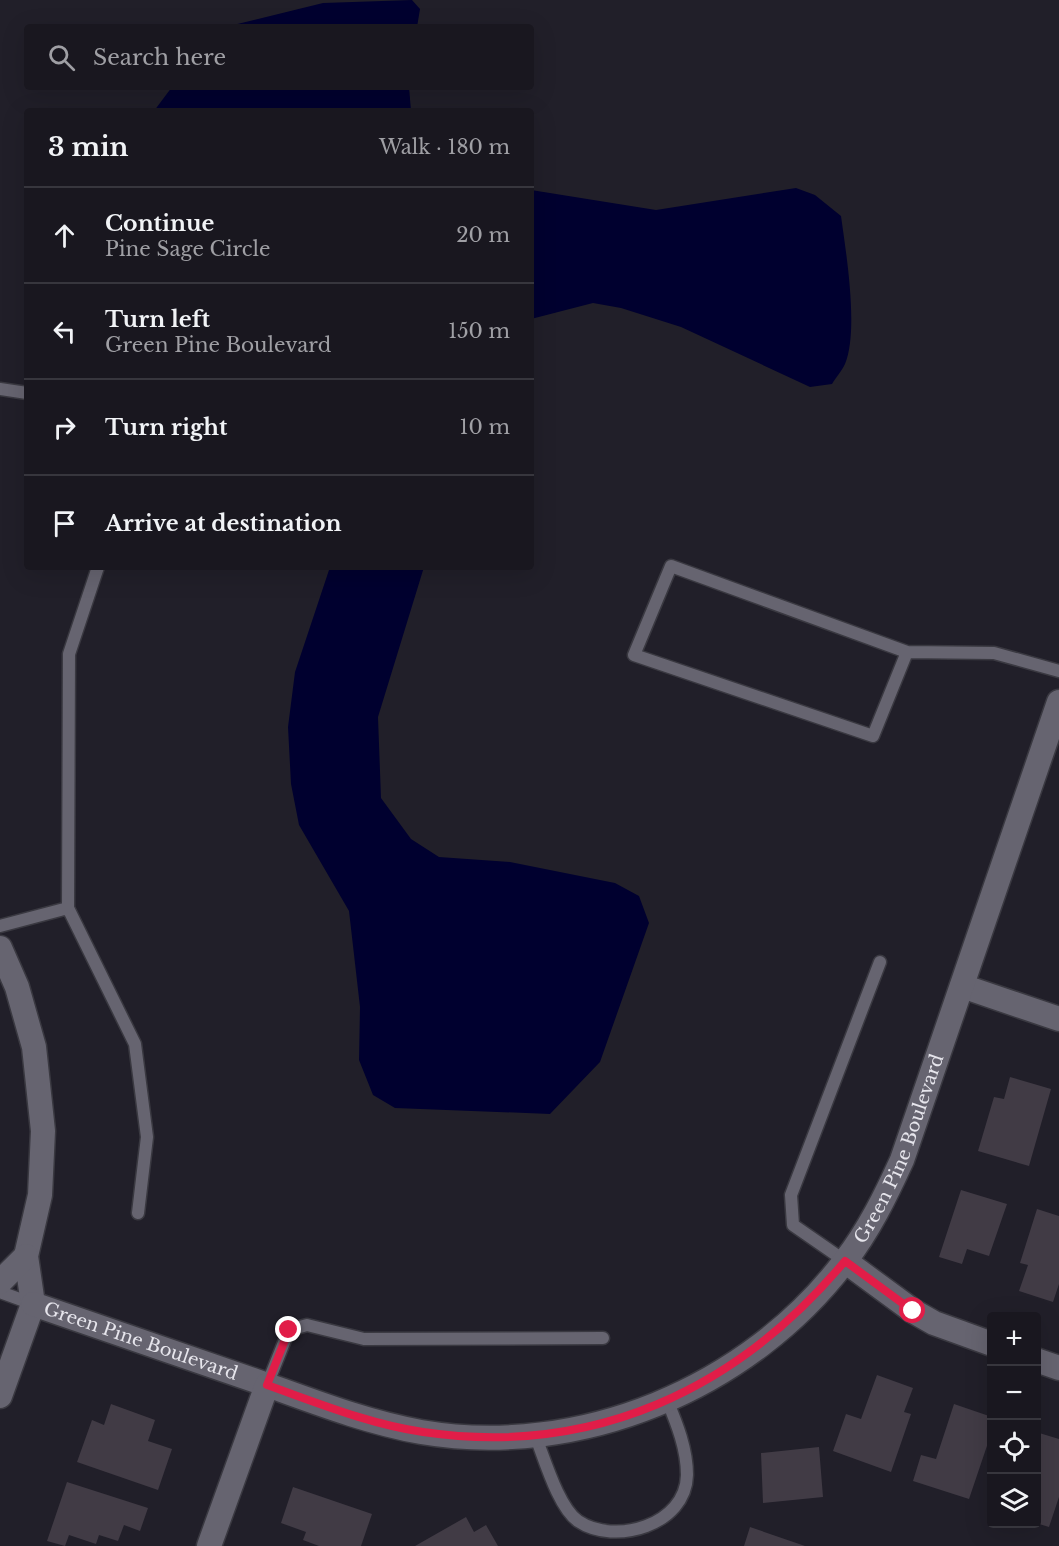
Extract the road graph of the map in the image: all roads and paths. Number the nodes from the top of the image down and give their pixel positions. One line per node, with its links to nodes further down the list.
1 (0, 389): 2 (lane)
2 (24, 393)
3 (97, 570): 7 (lane)
4 (907, 652): 4 (lane); 5 (lane)
5 (1059, 672)
6 (1059, 702): 11 (street, Green Pine Boulevard)
7 (68, 908): 8 (lane); 13 (lane)
8 (0, 926)
9 (0, 948): 14 (street, Green Pine Boulevard)
10 (880, 962): 15 (lane)
11 (962, 986): 12 (street); 15 (street, Green Pine Boulevard)
12 (1059, 1018)
13 (138, 1213)
14 (26, 1256): 16 (street); 18 (street, Green Pine Boulevard)
15 (845, 1261): 20 (street); 25 (street, Green Pine Boulevard)
16 (0, 1282)
17 (0, 1292): 18 (lane)
18 (33, 1304): 23 (street, Green Pine Boulevard); 24 (street, Green Pine Boulevard)
19 (603, 1338): 23 (lane)
20 (987, 1342)
21 (1041, 1362): 22 (street)
22 (1059, 1368)
23 (267, 1385): 26 (street, Green Pine Boulevard); 27 (street)
24 (0, 1396)
25 (667, 1400): 26 (street, Green Pine Boulevard); 26 (lane)
26 (535, 1435)
27 (209, 1546)

